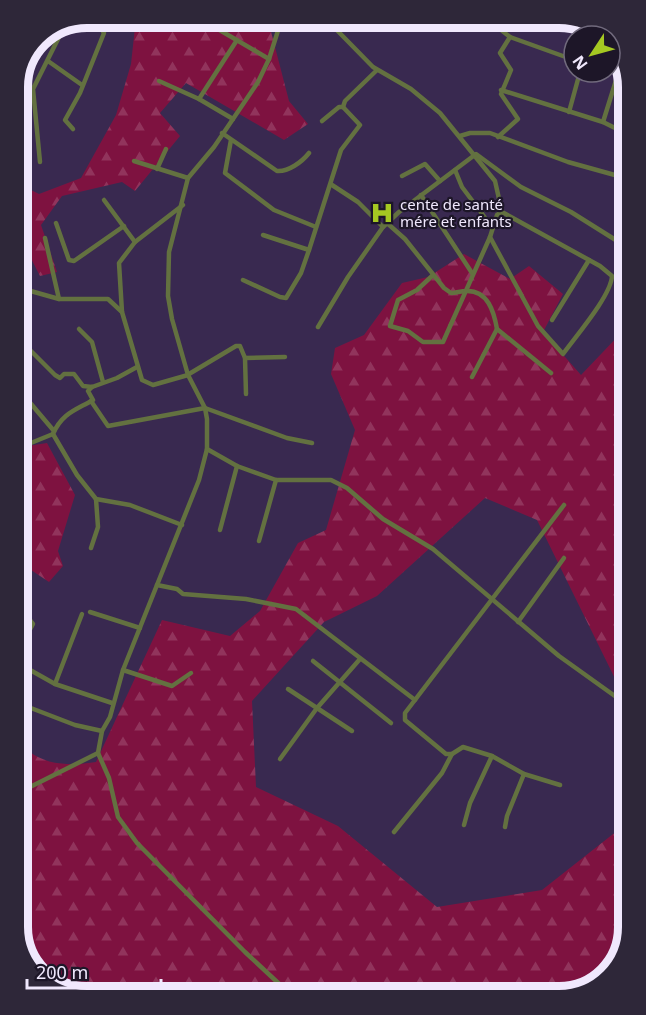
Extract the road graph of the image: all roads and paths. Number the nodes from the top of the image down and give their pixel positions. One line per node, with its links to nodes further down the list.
1 (101, 28): 16 (street)
2 (217, 28): 8 (street)
3 (279, 28): 10 (street)
4 (336, 29): 12 (street)
5 (499, 29): 7 (street)
6 (60, 35): 11 (street)
7 (510, 38): 9 (street); 17 (street)
8 (237, 40): 10 (street); 18 (street)
9 (562, 56)
10 (269, 59): 21 (street)
11 (48, 61): 16 (street); 34 (street)
12 (377, 70): 19 (street); 27 (street)
13 (159, 81): 18 (street)
14 (577, 84): 20 (street)
15 (616, 84): 23 (street)
16 (82, 85): 24 (street)
17 (501, 90): 20 (street); 28 (street)
18 (199, 99): 21 (street)
19 (343, 107): 22 (street); 41 (street)
20 (569, 112): 23 (street)
21 (233, 119): 26 (street)
22 (322, 122)
23 (603, 122): 25 (street)
24 (73, 129)
25 (618, 130)
26 (222, 133): 29 (street); 39 (street)
27 (460, 136): 28 (street); 32 (street)
28 (498, 137): 38 (street)
29 (231, 140): 31 (street); 49 (street)
30 (166, 149): 35 (street)
31 (309, 153)
32 (476, 154): 36 (street); 45 (street); 54 (street)
33 (134, 161): 35 (street)
34 (40, 162)
35 (158, 169): 39 (street)
36 (454, 170): 40 (street); 50 (street)
37 (402, 176): 40 (street)
38 (618, 176)
39 (188, 178): 44 (street)
40 (440, 181): 42 (street)
41 (332, 185): 47 (street); 49 (street)
42 (421, 195): 47 (street); 58 (street)
43 (104, 200): 48 (street)
44 (183, 205): 55 (street); 74 (street)
45 (501, 212): 50 (street); 57 (street)
46 (56, 223): 48 (street)
47 (385, 225): 59 (street); 66 (street)
48 (124, 226): 55 (street)
49 (316, 227): 56 (street)
50 (492, 227): 52 (street)
51 (263, 235): 56 (street)
52 (490, 237): 57 (street); 58 (street)
53 (45, 238): 63 (street)
54 (618, 241)
55 (135, 242): 64 (street)
56 (309, 250): 60 (street)
57 (589, 260): 65 (street)
58 (472, 273): 62 (street)
59 (432, 276): 62 (street); 62 (street)
60 (243, 280)
61 (29, 291): 63 (street)
62 (467, 291): 68 (street)
63 (59, 299): 64 (street)
64 (122, 312): 72 (street)
65 (552, 320)
66 (318, 327)
67 (79, 329): 76 (street)
68 (497, 329): 73 (street); 75 (street)
69 (29, 348): 77 (street)
70 (285, 357): 71 (street)
71 (245, 358): 74 (street); 78 (street)
72 (137, 367): 74 (street); 76 (street)
73 (552, 373)
74 (188, 375): 81 (street)
75 (472, 377)
76 (103, 382): 77 (street)
77 (92, 387): 80 (street)
78 (246, 394)
79 (29, 401): 82 (street)
80 (91, 401): 81 (street); 82 (street)
81 (205, 408): 83 (street); 85 (street)
82 (54, 432): 84 (street); 88 (street)
83 (312, 443)
84 (29, 444)
85 (207, 449): 86 (street); 90 (street)
86 (237, 466): 87 (street); 91 (street)
87 (276, 480): 92 (street); 96 (street)
88 (96, 499): 90 (street); 93 (street)
89 (564, 505): 96 (street)
90 (182, 525): 95 (street)
91 (220, 530)
92 (259, 541)
93 (91, 548)
94 (564, 558): 100 (street)
95 (157, 585): 101 (street); 103 (street)
96 (492, 602): 100 (street); 112 (street)
97 (90, 612): 101 (street)
98 (82, 614): 109 (street)
99 (28, 618): 102 (street)
100 (518, 622): 111 (street)
101 (140, 628): 106 (street)
102 (28, 632)
103 (360, 659): 108 (street); 112 (street)
104 (313, 661): 108 (street)
105 (28, 669): 109 (street)
106 (123, 670): 107 (street); 113 (street)
107 (191, 674)
108 (339, 681): 115 (street); 116 (street)
109 (55, 684): 113 (street)
110 (288, 689): 115 (street)
111 (618, 698)
112 (415, 700): 120 (street)
113 (112, 703): 117 (street)
114 (28, 707): 117 (street)
115 (317, 708): 118 (street); 122 (street)
116 (391, 723)
117 (102, 731): 119 (street)
118 (352, 731)
119 (98, 753): 125 (street); 129 (street)
120 (452, 754): 121 (street); 128 (street)
121 (492, 756): 123 (street); 126 (street)
122 (280, 759)
123 (524, 774): 124 (street); 127 (street)
124 (560, 785)
125 (28, 788)
126 (464, 825)
127 (505, 827)
128 (394, 832)
129 (282, 986)

